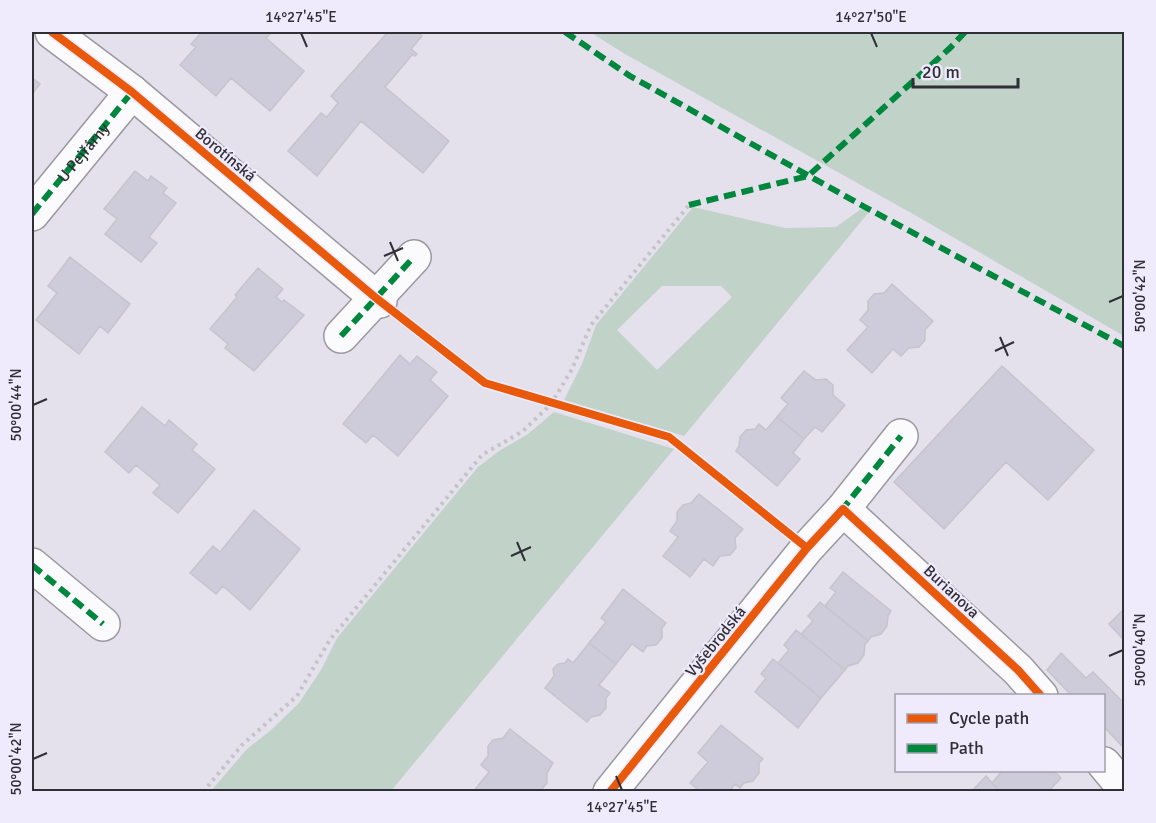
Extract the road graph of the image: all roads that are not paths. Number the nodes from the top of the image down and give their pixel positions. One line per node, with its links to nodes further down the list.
1 (52, 32): 2 (street, Borotínská)
2 (132, 92): 3 (street, U Pejřárny); 5 (street, Borotínská)
3 (32, 214)
4 (414, 257): 5 (street)
5 (378, 299): 6 (street)
6 (341, 336)
7 (901, 436): 8 (street, Vyšebrodská)
8 (843, 509): 11 (street, Burianova); 14 (street, Vyšebrodská)
9 (32, 566): 10 (street)
10 (103, 624)
11 (1039, 694)
12 (1105, 765): 13 (street)
13 (1125, 788)
14 (610, 792)

